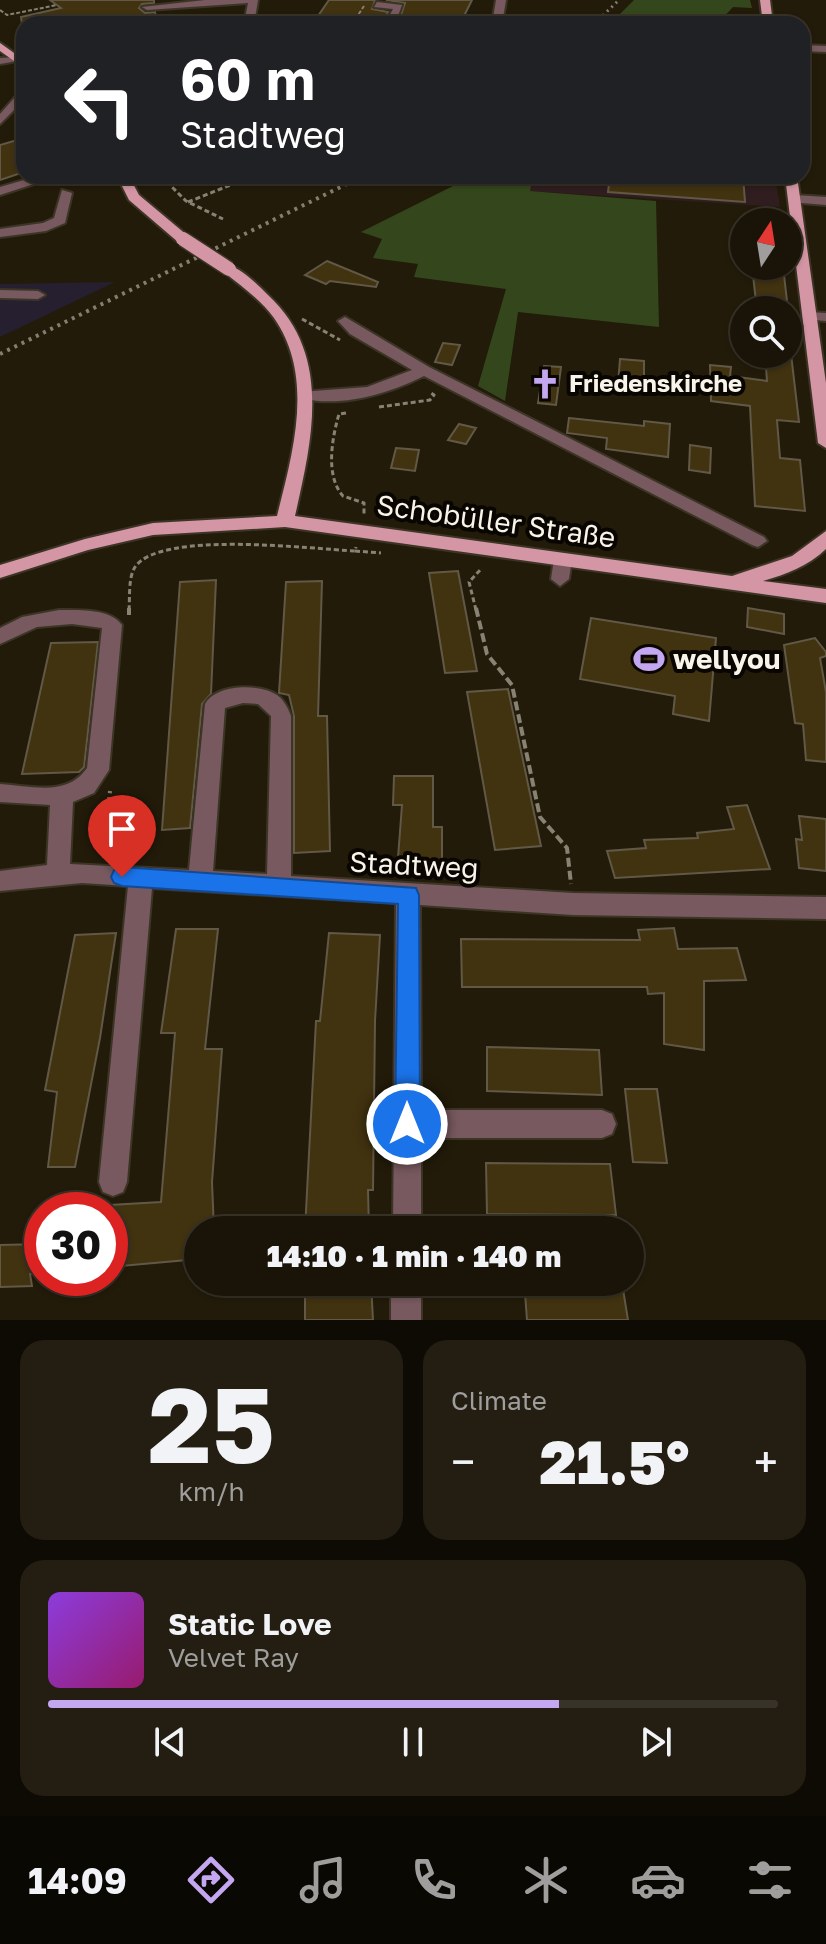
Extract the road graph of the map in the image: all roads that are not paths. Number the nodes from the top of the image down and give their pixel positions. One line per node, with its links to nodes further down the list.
1 (247, 0): 3 (street)
2 (373, 2): 4 (street)
3 (147, 7)
4 (394, 16)
5 (0, 46): 6 (main road)
6 (16, 59)
7 (16, 103): 8 (street)
8 (0, 121)
9 (24, 184): 12 (street)
10 (127, 184): 22 (main road, bridge)
11 (792, 184): 14 (main road)
12 (0, 191)
13 (66, 193): 16 (street)
14 (794, 199): 15 (street); 19 (main road)
15 (826, 201)
16 (0, 233)
17 (0, 294): 18 (street)
18 (38, 295)
19 (817, 316): 23 (main road)
20 (345, 321): 21 (street)
21 (424, 370): 22 (street); 26 (street)
22 (306, 395): 24 (main road)
23 (826, 443)
24 (285, 521): 27 (main road, Schobüller Straße); 28 (main road, Schobüller Straße)
25 (826, 537): 30 (main road)
26 (758, 541)
27 (563, 559): 29 (street); 30 (main road, Schobüller Straße)
28 (0, 572)
29 (560, 579)
30 (715, 581): 31 (main road, Schobüller Straße)
31 (826, 596)
32 (0, 637): 34 (street)
33 (0, 793): 34 (street)
34 (62, 797): 35 (street)
35 (58, 874): 36 (street, Stadtweg); 37 (street, Stadtweg)
36 (141, 878): 38 (street, Stadtweg); 44 (street)
37 (0, 881)
38 (200, 882): 39 (street, Stadtweg); 39 (street)
39 (279, 887): 40 (street, Stadtweg)
40 (408, 895): 41 (street, Stadtweg); 42 (street)
41 (826, 908)
42 (407, 1124): 43 (street); 45 (street)
43 (602, 1124)
44 (113, 1182)
45 (407, 1216)
46 (406, 1296): 47 (street)
47 (406, 1320)

